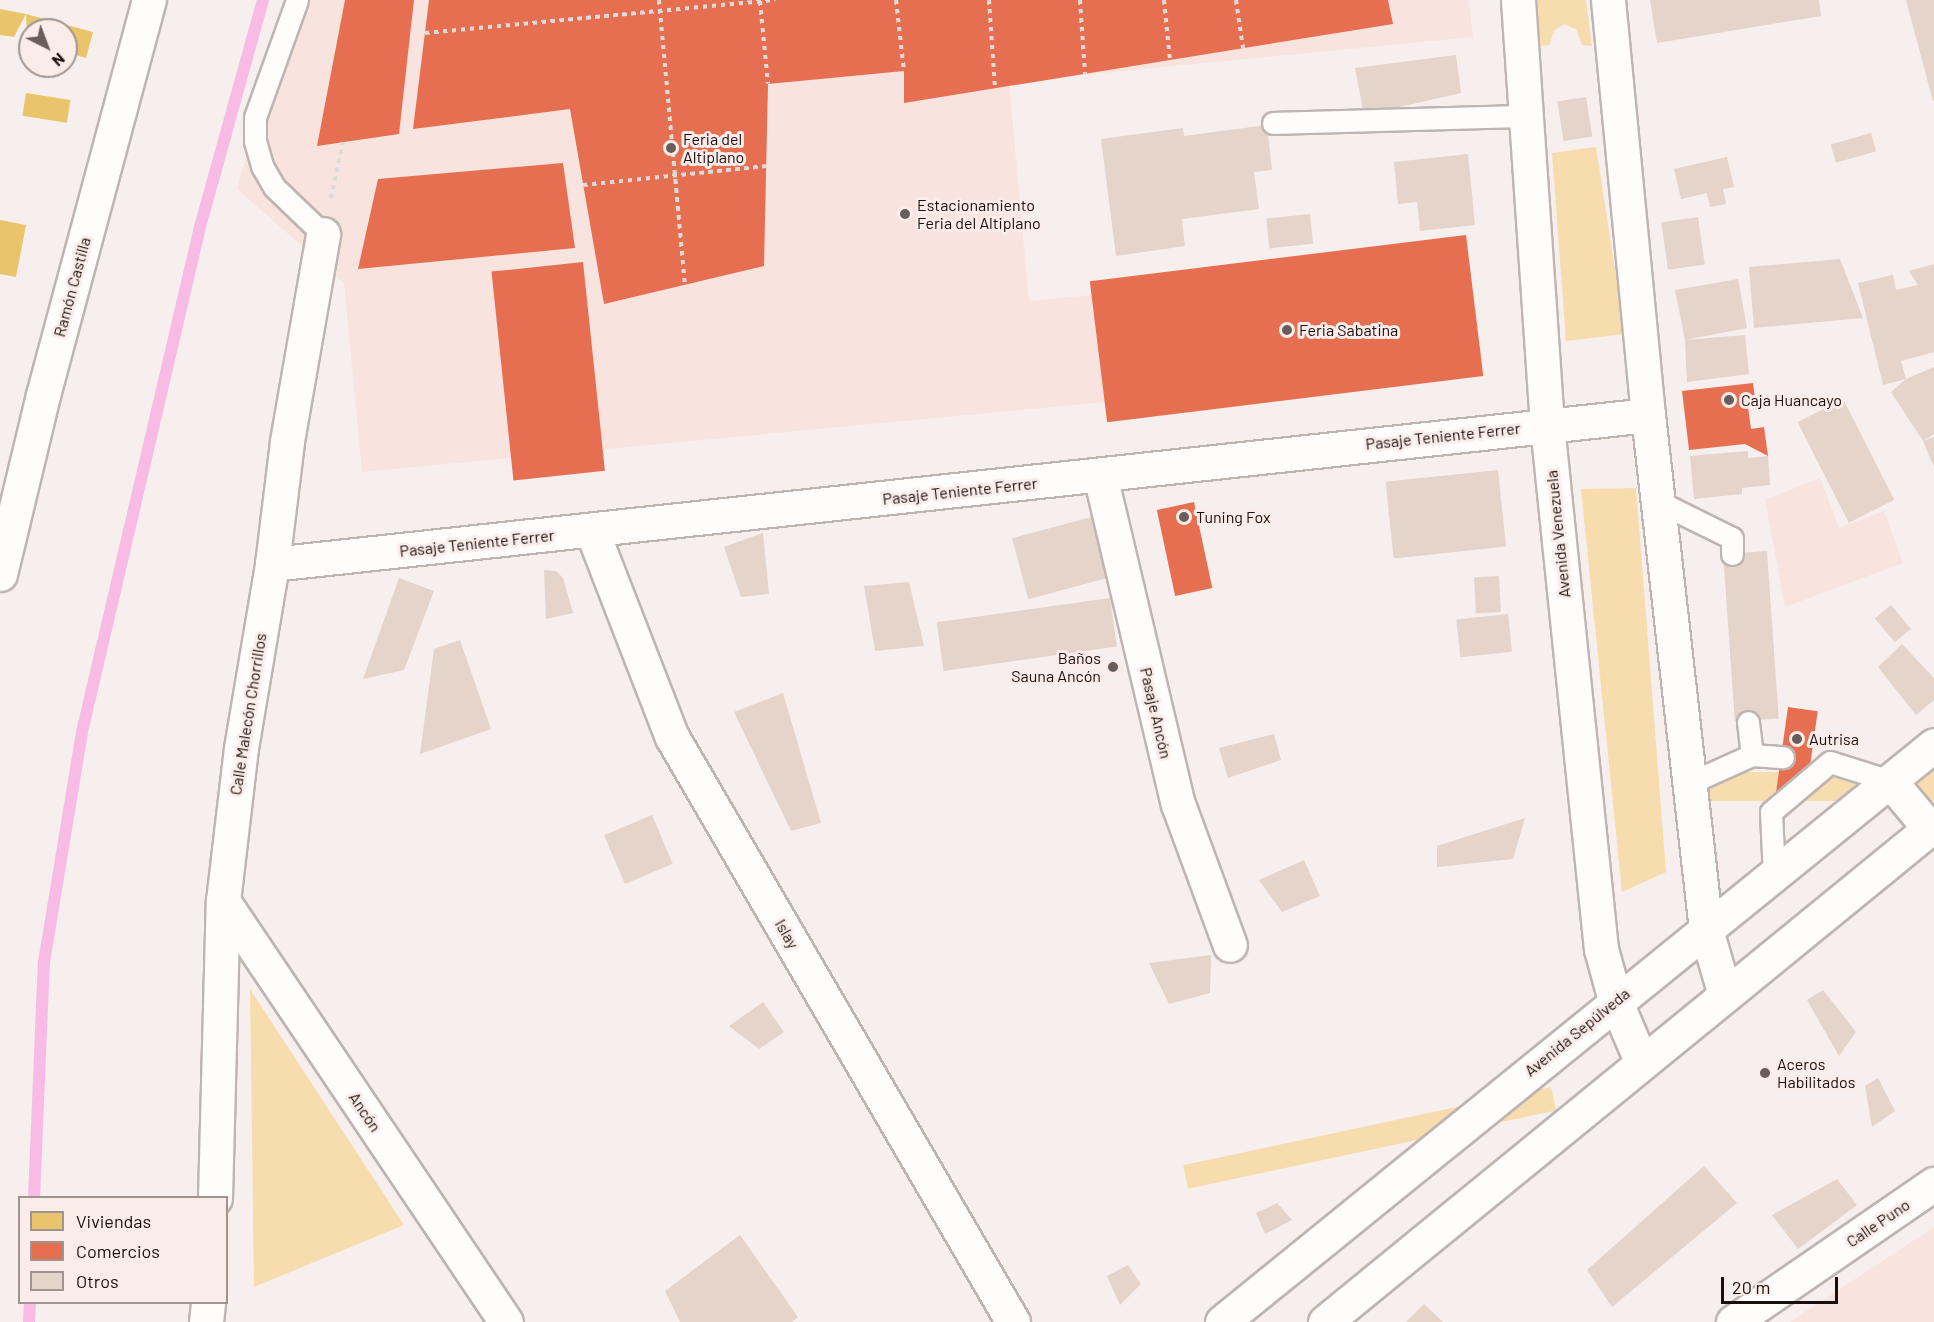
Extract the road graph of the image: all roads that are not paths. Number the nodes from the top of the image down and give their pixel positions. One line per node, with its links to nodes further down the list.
1 (149, 0): 15 (street, Ramón Castilla)
2 (297, 0): 7 (lane)
3 (1518, 0): 5 (street, Avenida Venezuela)
4 (1608, 0): 8 (street)
5 (1528, 116): 6 (lane); 9 (street, Avenida Venezuela)
6 (1273, 123)
7 (323, 234): 14 (street, Calle Malecón Chorrillos)
8 (1648, 415): 9 (street, Pasaje Teniente Ferrer); 11 (street)
9 (1546, 425): 10 (street, Pasaje Teniente Ferrer); 28 (street, Avenida Venezuela)
10 (1100, 475): 12 (street, Pasaje Teniente Ferrer); 26 (street, Pasaje Ancón)
11 (1659, 501): 13 (lane); 21 (street)
12 (592, 531): 14 (street, Pasaje Teniente Ferrer); 35 (street, Islay)
13 (1732, 554)
14 (272, 564): 24 (street, Calle Malecón Chorrillos)
15 (0, 574)
16 (1748, 722): 18 (lane)
17 (1934, 745): 20 (street, Avenida Sepúlveda)
18 (1752, 755): 19 (lane); 21 (lane)
19 (1783, 757)
20 (1890, 781): 22 (street); 23 (street, Avenida Sepúlveda); 23 (lane)
21 (1692, 782): 25 (street)
22 (1932, 827): 27 (street)
23 (1773, 876): 25 (street, Avenida Sepúlveda)
24 (223, 902): 31 (street, Calle Malecón Chorrillos); 34 (street, Ancón)
25 (1706, 930): 27 (street); 28 (street, Avenida Sepúlveda)
26 (1230, 945)
27 (1725, 995): 29 (street)
28 (1615, 1000): 29 (street, Avenida Venezuela); 36 (street, Avenida Sepúlveda)
29 (1641, 1061): 37 (street)
30 (1934, 1184): 38 (street, Calle Puno)
31 (215, 1196)
32 (208, 1304): 33 (street)
33 (206, 1322)
34 (507, 1322)
35 (1013, 1322)
36 (1222, 1322)
37 (1325, 1322)
38 (1733, 1322)

